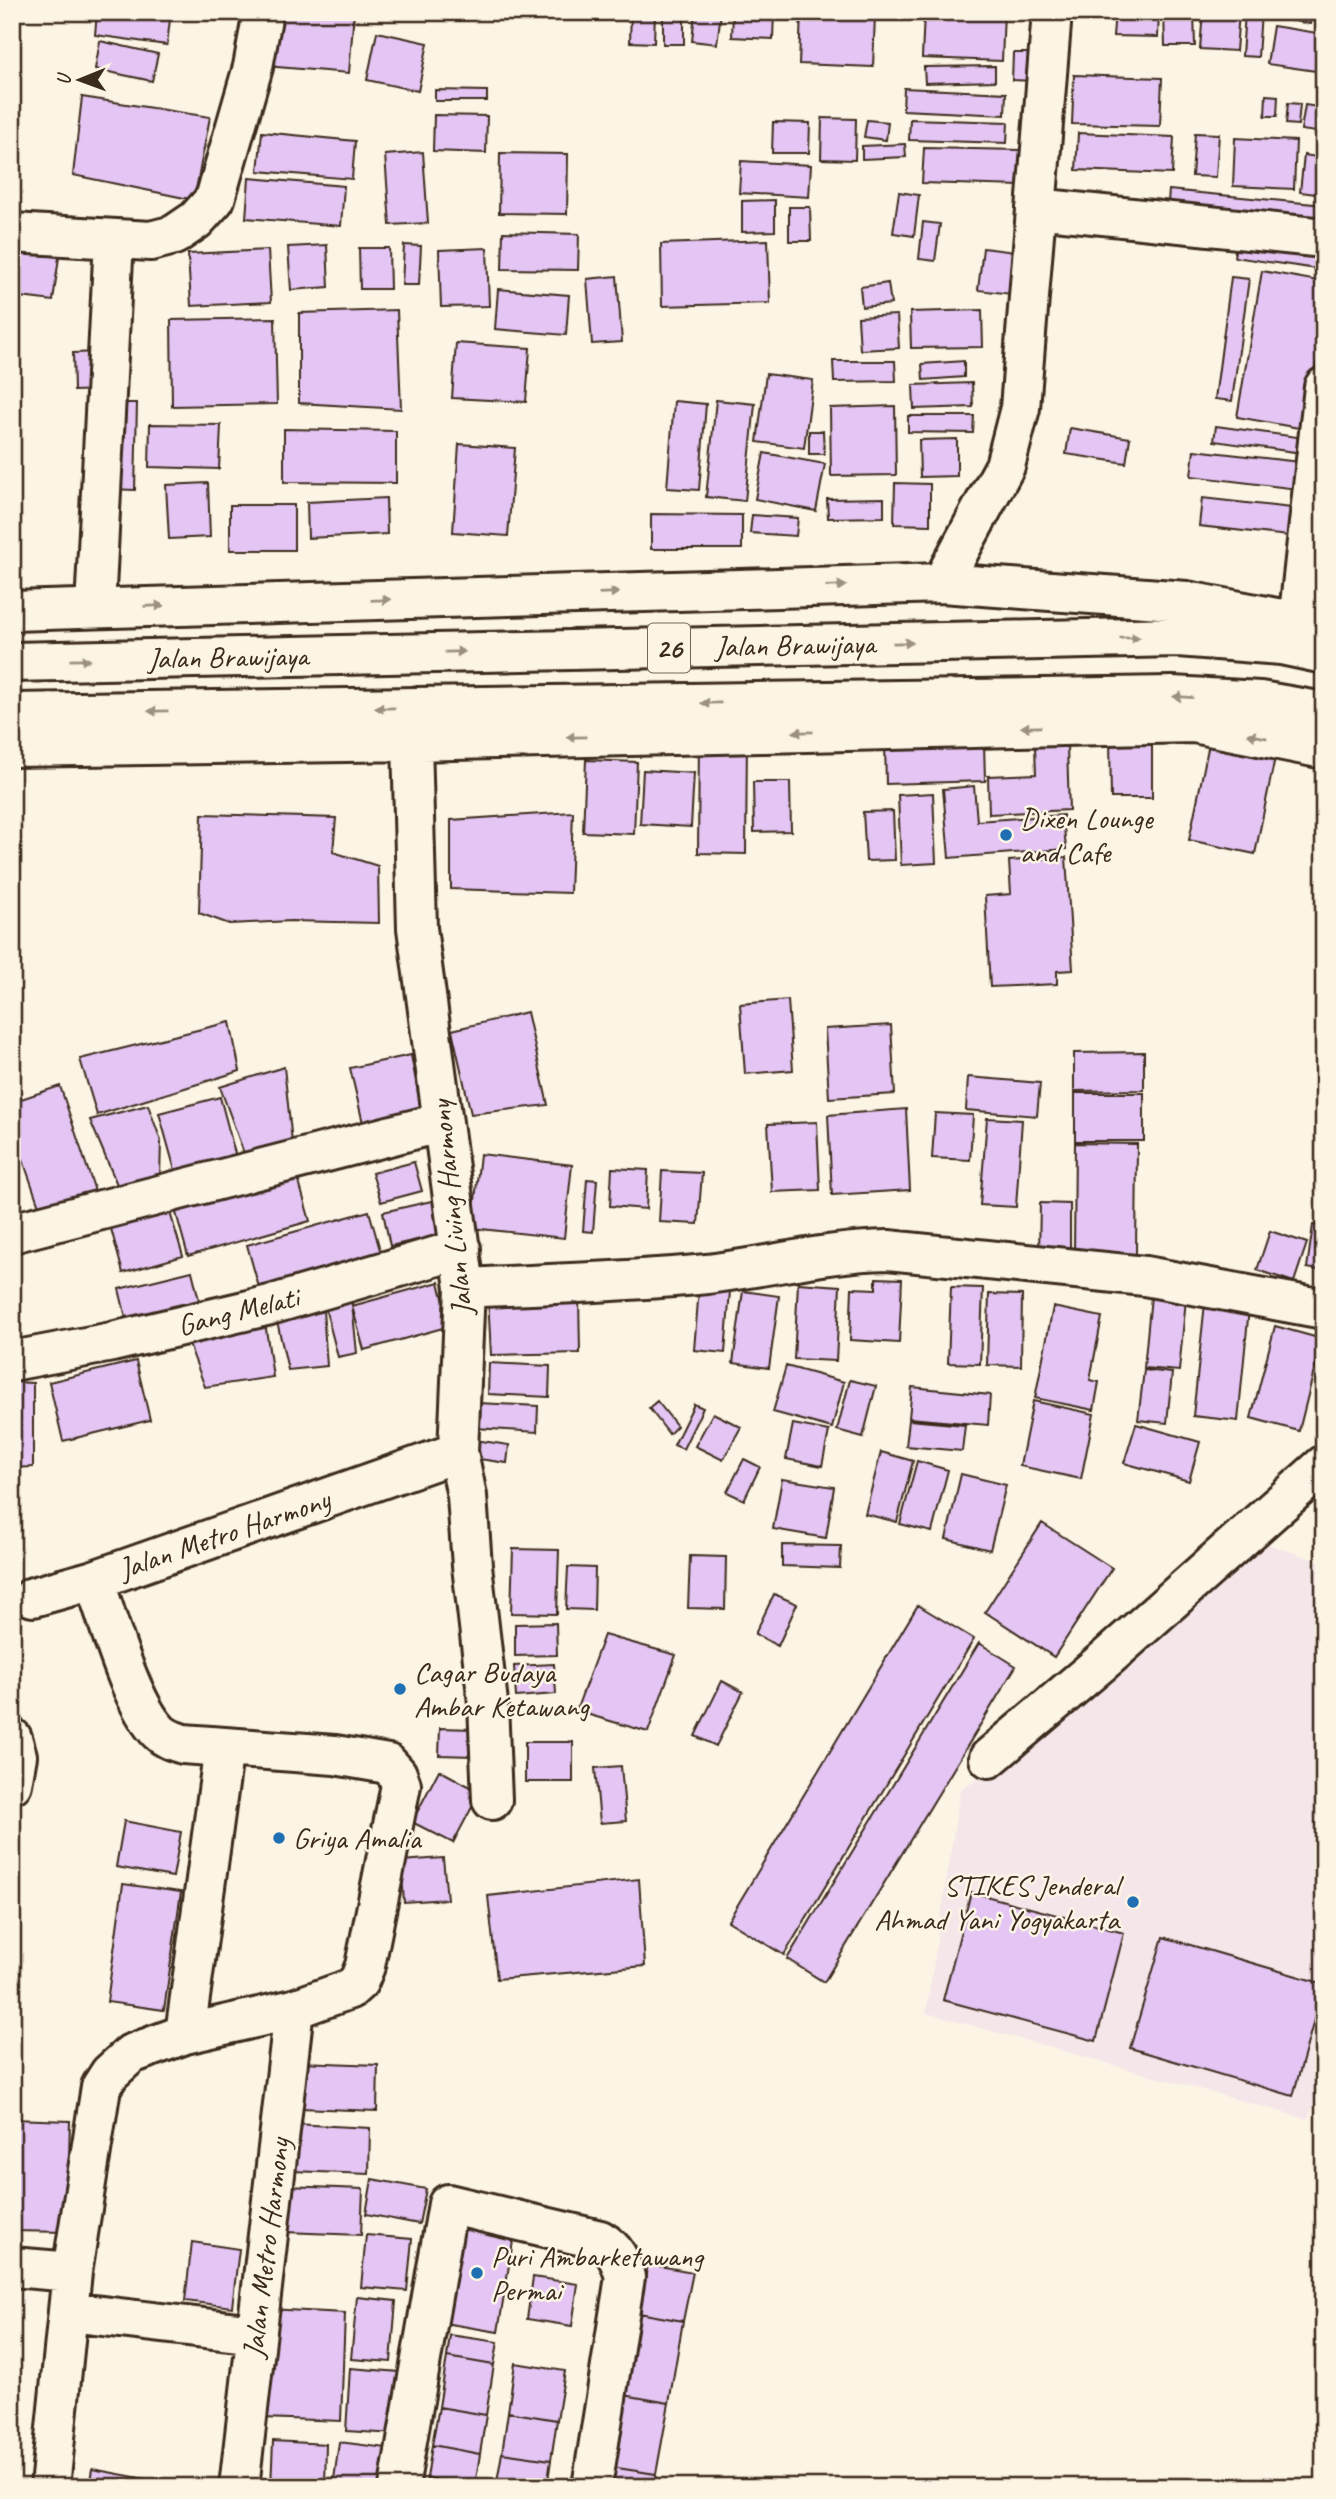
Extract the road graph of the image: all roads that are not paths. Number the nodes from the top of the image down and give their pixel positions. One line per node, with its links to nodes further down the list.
1 (263, 12): 6 (main road)
2 (1052, 12): 3 (main road)
3 (1036, 208): 5 (main road); 8 (main road)
4 (12, 233): 6 (main road)
5 (1324, 238)
6 (114, 239): 9 (main road)
7 (1324, 387): 11 (main road)
8 (942, 583): 9 (main road, one-way to 8); 11 (main road)
9 (95, 608): 10 (main road)
10 (12, 611)
11 (1311, 625)
12 (1324, 654): 13 (main road, Jalan Brawijaya / 26, one-way to 12)
13 (12, 662)
14 (1324, 712): 15 (main road, Jalan Brawijaya / 26, one-way to 15)
15 (12, 713)
16 (412, 741): 17 (main road); 18 (main road, one-way to 16); 19 (main road, Jalan Living Harmony)
17 (12, 747)
18 (1324, 749)
19 (443, 1122): 20 (main road); 21 (main road, Jalan Living Harmony)
20 (12, 1233)
21 (461, 1249): 22 (main road, Jalan Living Harmony); 24 (main road, Gang Melati)
22 (465, 1288): 23 (main road); 25 (main road, Jalan Living Harmony)
23 (1324, 1309)
24 (12, 1361)
25 (458, 1452): 27 (main road, Jalan Metro Harmony); 33 (main road, Jalan Living Harmony)
26 (1324, 1465): 31 (main road)
27 (94, 1580): 28 (main road); 30 (main road, Jalan Metro Harmony)
28 (33, 1597)
29 (12, 1738): 32 (main road)
30 (224, 1747): 34 (main road, Jalan Metro Harmony); 35 (main road)
31 (989, 1758)
32 (12, 1784)
33 (492, 1800)
34 (294, 2009): 35 (main road, Jalan Metro Harmony); 39 (main road, Jalan Metro Harmony)
35 (185, 2034): 37 (main road, Jalan Metro Harmony)
36 (12, 2267): 37 (main road)
37 (72, 2272): 38 (main road, Jalan Metro Harmony)
38 (69, 2312): 39 (main road); 40 (main road, Jalan Metro Harmony)
39 (255, 2334): 41 (main road, Jalan Metro Harmony)
40 (50, 2487)
41 (239, 2487)
42 (399, 2487): 43 (main road)
43 (592, 2487)

